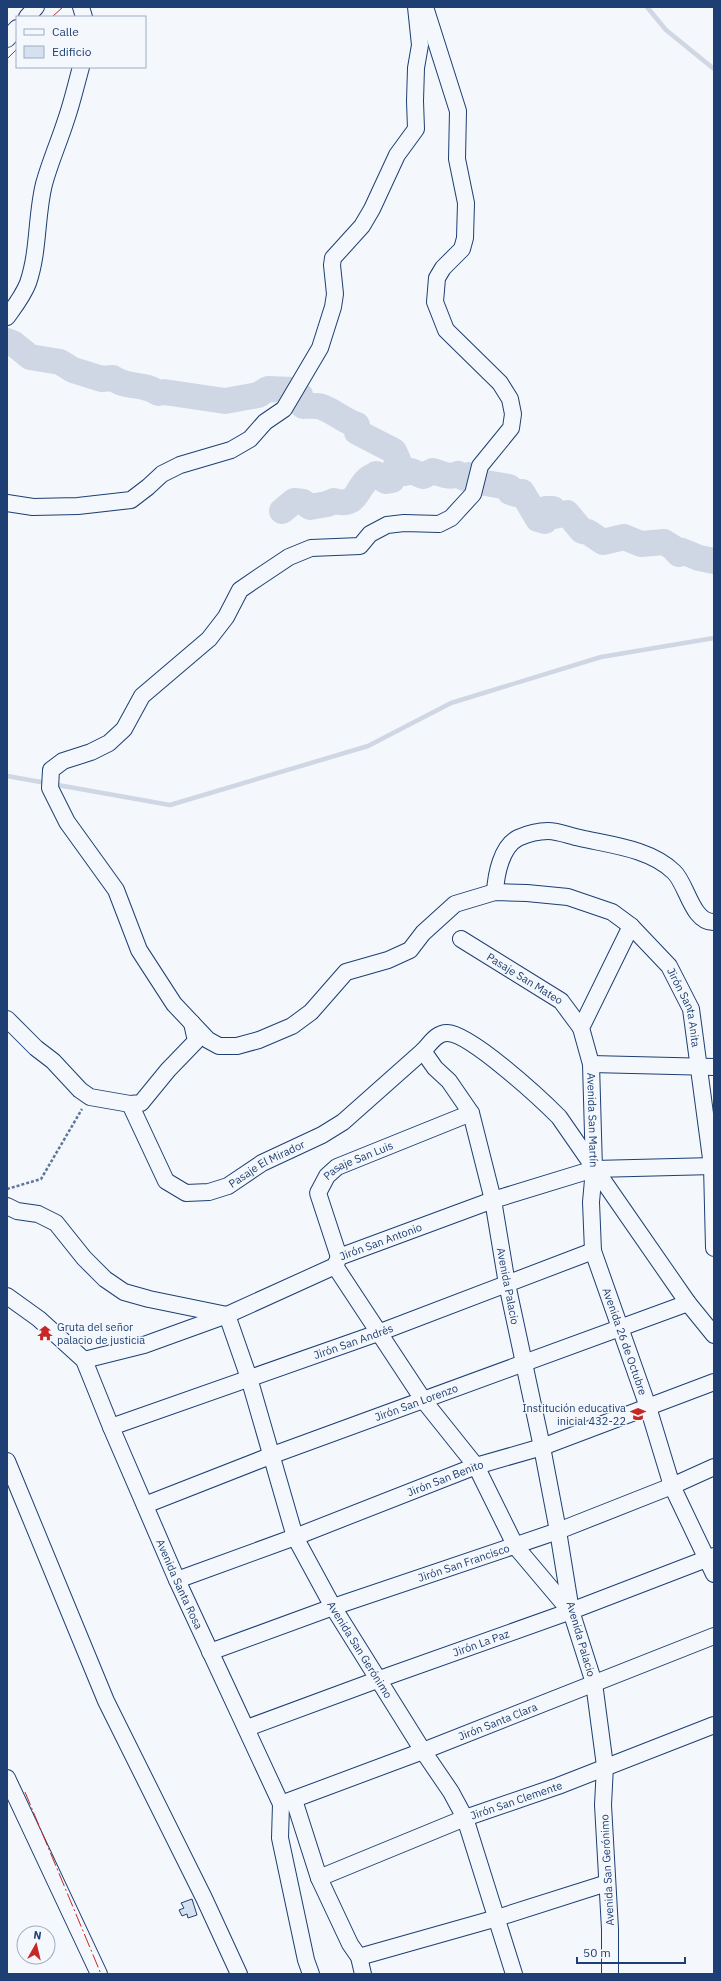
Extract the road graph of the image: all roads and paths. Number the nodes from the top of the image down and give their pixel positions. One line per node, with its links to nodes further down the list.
1 (36, 7): 4 (street)
2 (416, 7): 9 (street)
3 (425, 7): 15 (street)
4 (28, 16)
5 (16, 29): 6 (street)
6 (7, 39)
7 (81, 68): 8 (street)
8 (7, 317)
9 (7, 503)
10 (495, 892): 11 (street); 12 (street, Jirón Santa Anita); 15 (street)
11 (714, 922)
12 (630, 926): 16 (street); 19 (street, Jirón Santa Anita)
13 (461, 939): 16 (street, Pasaje San Mateo)
14 (7, 1018): 20 (street)
15 (192, 1023): 21 (street)
16 (581, 1028): 18 (street, Avenida San Martín)
17 (423, 1051): 21 (street, Pasaje El Mirador); 22 (street, Avenida Palacio); 24 (street)
18 (591, 1064): 19 (street); 24 (street, Avenida San Martín)
19 (707, 1067): 23 (street, Jirón Santa Anita)
20 (90, 1097): 21 (street); 25 (path)
21 (130, 1104)
22 (471, 1113): 26 (street, Avenida Palacio); 30 (street, Pasaje San Luis)
23 (713, 1166): 24 (street, Jirón San Antonio); 28 (street, Jirón Santa Anita)
24 (594, 1168): 26 (street, Jirón San Antonio); 29 (street, Avenida 26 de Octubre); 33 (street, Avenida San Martín)
25 (7, 1189)
26 (493, 1200): 30 (street, Jirón San Antonio); 31 (street, Avenida Palacio)
27 (7, 1206): 34 (street)
28 (714, 1248)
29 (593, 1251): 31 (street, Jirón San Andrés); 35 (street, Avenida 26 de Octubre)
30 (337, 1262): 34 (street, Jirón San Antonio); 36 (street, Pasaje San Luis)
31 (507, 1284): 36 (street, Jirón San Andrés); 39 (street, Avenida Palacio)
32 (7, 1296): 38 (street)
33 (688, 1303): 35 (street, Jirón San Lorenzo); 37 (street, Avenida San Martín)
34 (227, 1315): 38 (street, Jirón San Antonio); 40 (street, Avenida San Gerónimo)
35 (621, 1328): 39 (street, Jirón San Lorenzo); 43 (street, Avenida 26 de Octubre)
36 (378, 1332): 40 (street, Jirón San Andrés); 42 (street, Pasaje San Luis)
37 (714, 1335)
38 (84, 1360): 44 (street, Avenida Santa Rosa)
39 (523, 1364): 42 (street, Jirón San Lorenzo); 45 (street, Avenida Palacio)
40 (249, 1378): 44 (street, Jirón San Andrés); 46 (street, Avenida San Gerónimo)
41 (714, 1382): 43 (street, Jirón San Benito)
42 (424, 1401): 46 (street, Jirón San Lorenzo); 48 (street, Pasaje San Luis)
43 (648, 1407): 45 (street, Jirón San Benito); 50 (street, Avenida 26 de Octubre)
44 (111, 1428): 51 (street, Avenida Santa Rosa)
45 (542, 1447): 48 (street, Jirón San Benito); 52 (street, Avenida Palacio)
46 (270, 1456): 51 (street, Jirón San Lorenzo); 53 (street, Avenida San Gerónimo)
47 (7, 1461): 76 (street)
48 (476, 1466): 53 (street, Jirón San Benito); 54 (street, Pasaje San Luis)
49 (714, 1467): 50 (street, Jirón San Francisco)
50 (672, 1486): 52 (street, Jirón San Francisco); 55 (street, Avenida 26 de Octubre)
51 (145, 1505): 57 (street, Avenida Santa Rosa)
52 (558, 1531): 54 (street, Jirón San Francisco); 59 (street, Avenida Palacio)
53 (295, 1537): 57 (street, Jirón San Benito); 58 (street, Avenida San Gerónimo)
54 (516, 1547): 58 (street, Jirón San Francisco); 59 (street, Pasaje San Luis)
55 (710, 1558): 56 (street, Avenida 26 de Octubre); 59 (street, Jirón La Paz)
56 (714, 1574)
57 (177, 1580): 61 (street, Avenida Santa Rosa)
58 (332, 1607): 61 (street, Jirón San Francisco); 62 (street, Avenida San Gerónimo)
59 (570, 1612): 62 (street, Jirón La Paz); 63 (street, Avenida Palacio)
60 (714, 1636): 63 (street, Jirón Santa Clara)
61 (210, 1652): 65 (street, Avenida Santa Rosa)
62 (378, 1680): 65 (street, Jirón La Paz); 66 (street, Avenida San Gerónimo)
63 (594, 1683): 66 (street, Jirón Santa Clara); 67 (street, Avenida Palacio)
64 (714, 1725): 67 (street, Jirón San Clemente)
65 (246, 1728): 69 (street, Avenida Santa Rosa)
66 (423, 1751): 69 (street, Jirón Santa Clara); 70 (street, Avenida San Gerónimo)
67 (605, 1766): 70 (street, Jirón San Clemente); 72 (street, Avenida San Gerónimo)
68 (7, 1778): 75 (street)
69 (287, 1802): 71 (street, Avenida Santa Rosa); 77 (street)
70 (465, 1818): 71 (street, Jirón San Clemente); 73 (street, Avenida San Gerónimo)
71 (319, 1878): 74 (street, Avenida Santa Rosa)
72 (607, 1883): 73 (street); 80 (street, Avenida San Gerónimo)
73 (497, 1918): 74 (street); 79 (street, Avenida San Gerónimo)
74 (359, 1957): 78 (street, Avenida Santa Rosa)
75 (99, 1974)
76 (239, 1974)
77 (311, 1974)
78 (363, 1974)
79 (514, 1974)
80 (610, 1974)

